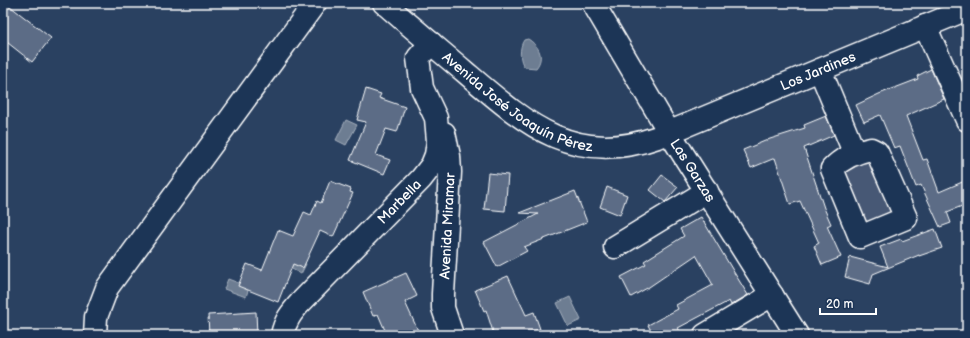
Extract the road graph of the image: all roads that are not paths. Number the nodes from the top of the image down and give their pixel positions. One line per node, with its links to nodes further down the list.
1 (315, 3): 15 (street)
2 (384, 3): 6 (street, Avenida José Joaquín Pérez)
3 (593, 3): 10 (street, Las Garzas)
4 (967, 9): 5 (street, Los Jardines)
5 (925, 26): 7 (street, Los Jardines); 9 (street)
6 (431, 44): 8 (street, Marbella); 10 (street, Avenida José Joaquín Pérez)
7 (820, 70): 10 (street, Los Jardines); 11 (street)
8 (436, 118): 16 (street, Marbella); 17 (street, Avenida Miramar)
9 (967, 120)
10 (669, 132): 12 (street, Las Garzas)
11 (854, 152)
12 (707, 191): 13 (street); 14 (street, Las Garzas)
13 (615, 247)
14 (772, 295): 18 (street); 19 (street, Las Garzas)
15 (95, 335)
16 (282, 335)
17 (452, 335)
18 (705, 335)
19 (797, 335)

